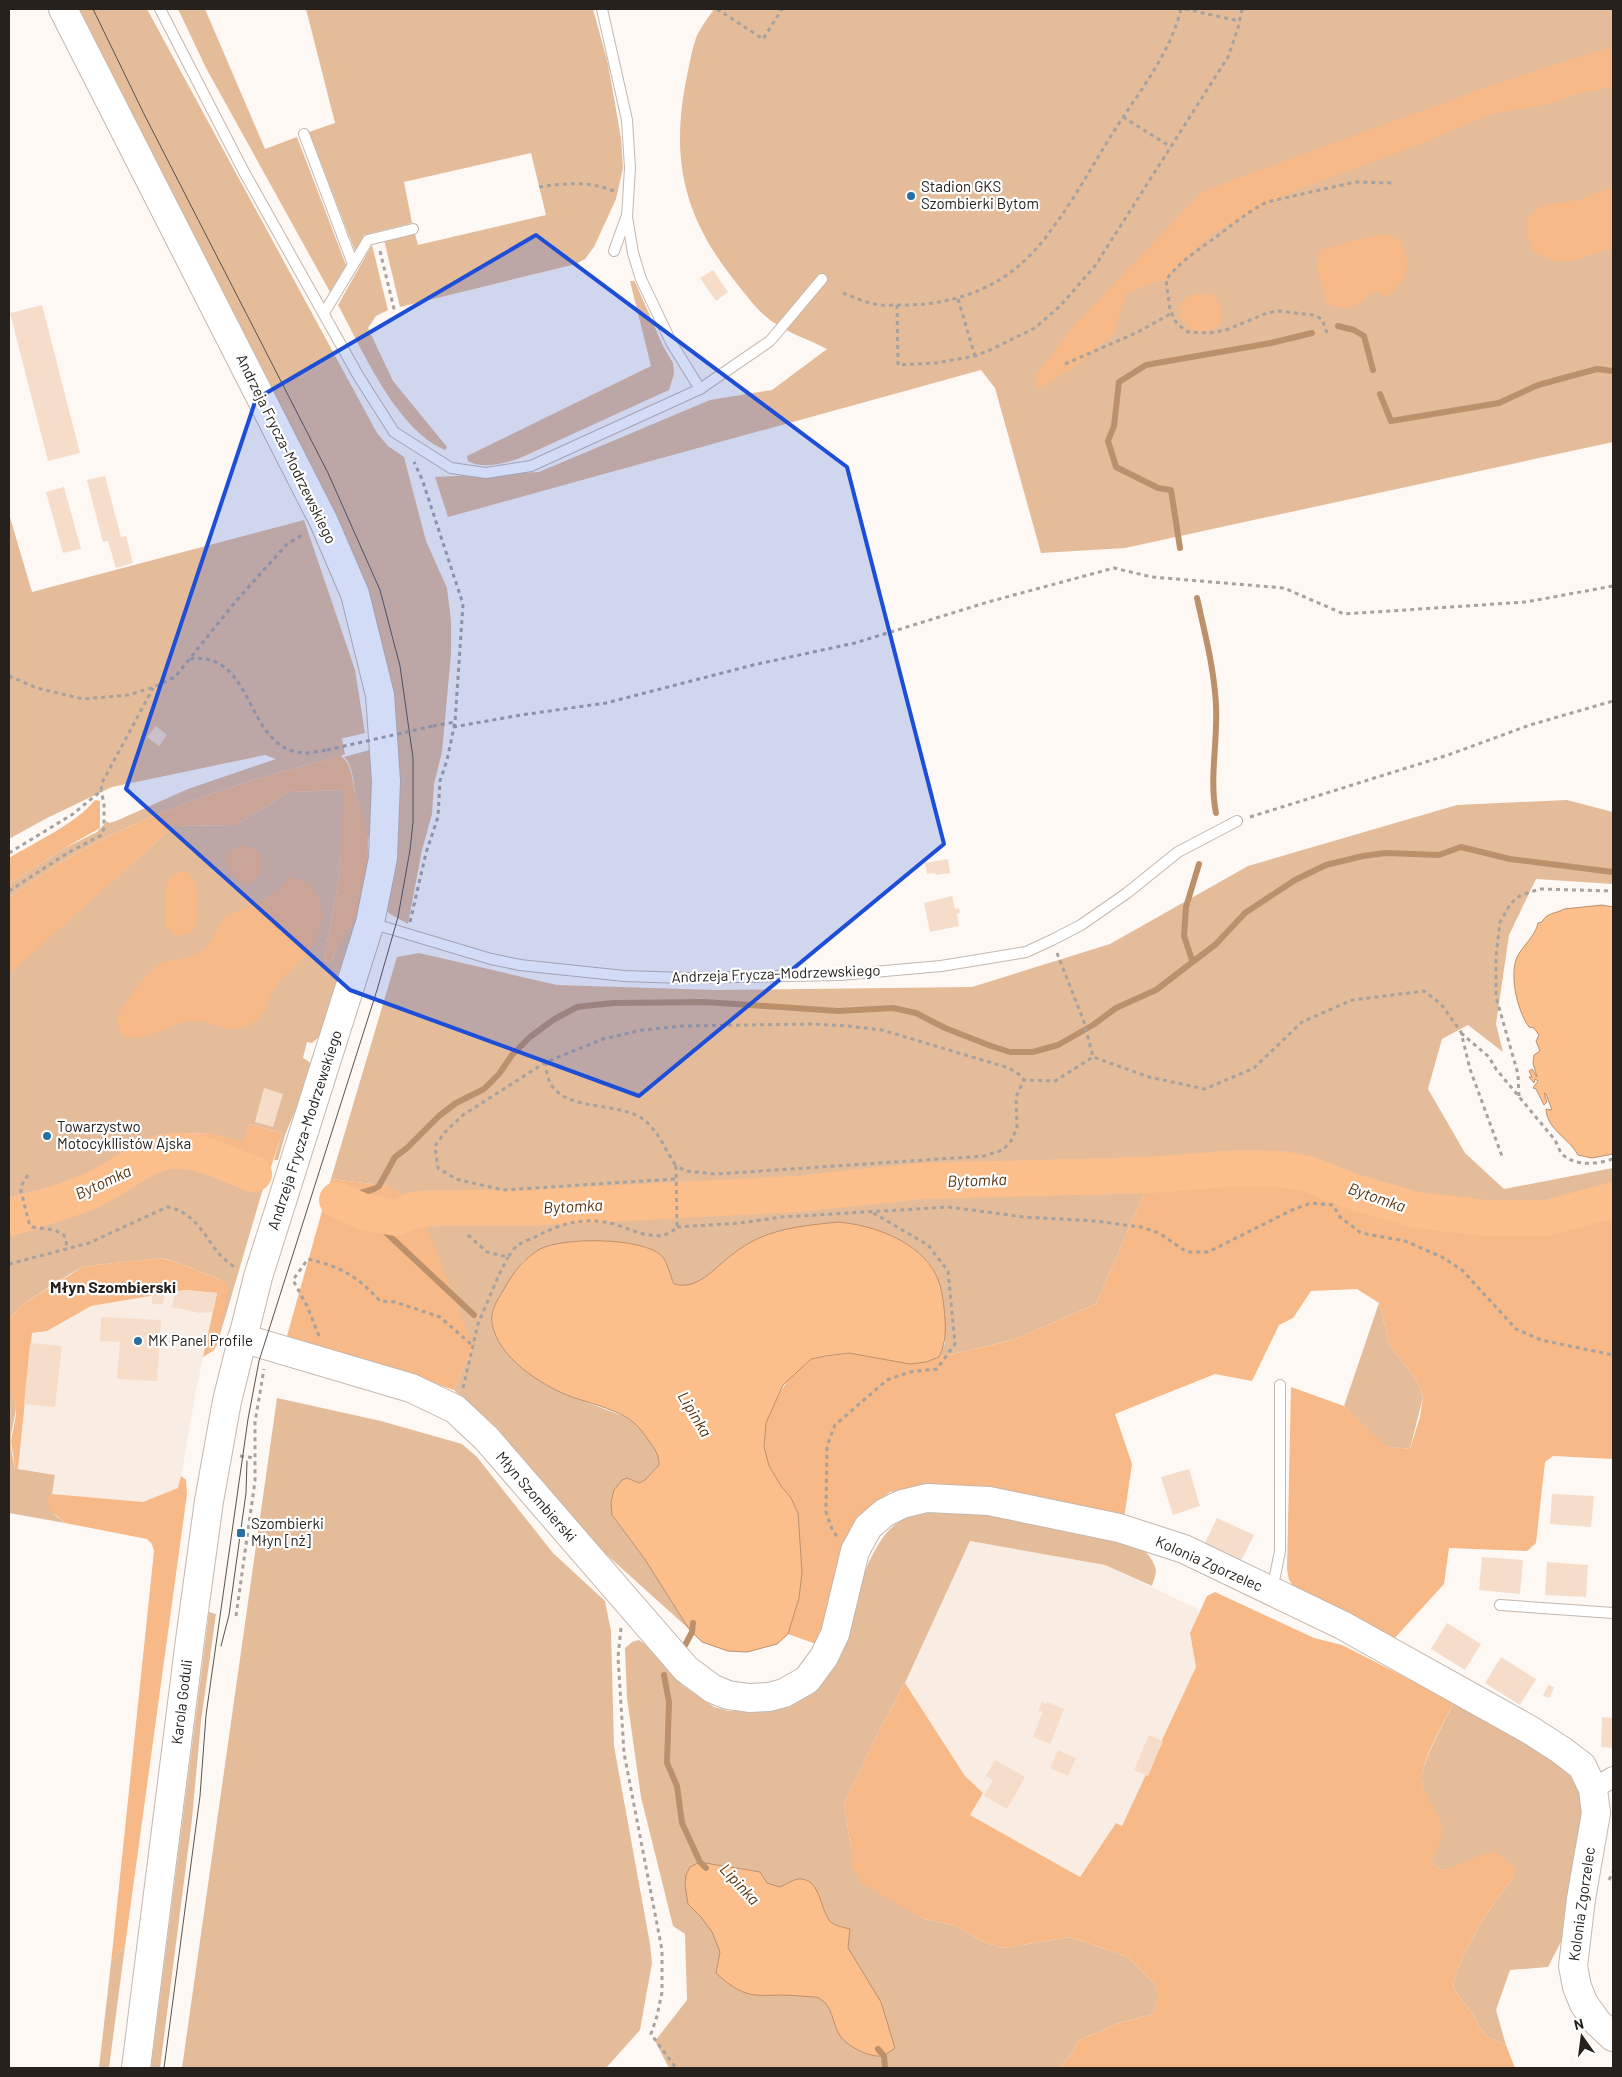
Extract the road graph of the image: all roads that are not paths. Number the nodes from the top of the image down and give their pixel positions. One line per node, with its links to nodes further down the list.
1 (63, 9): 13 (main road, Andrzeja Frycza-Modrzewskiego)
2 (160, 9): 10 (lane)
3 (602, 9): 5 (lane)
4 (304, 134): 8 (lane)
5 (627, 217): 7 (lane); 11 (lane)
6 (413, 228): 8 (lane)
7 (614, 251)
8 (353, 264): 10 (lane)
9 (822, 279): 11 (lane)
10 (324, 313): 11 (lane)
11 (700, 389)
12 (1238, 821): 13 (lane, Andrzeja Frycza-Modrzewskiego)
13 (370, 923): 14 (main road, Andrzeja Frycza-Modrzewskiego)
14 (242, 1338): 19 (main road, Młyn Szombierski); 22 (main road, Karola Goduli)
15 (1280, 1385): 16 (lane)
16 (1269, 1590): 19 (main road, Kolonia Zgorzelec); 20 (main road, Kolonia Zgorzelec)
17 (1500, 1605): 18 (lane)
18 (1613, 1613)
19 (794, 1689)
20 (1603, 1783): 21 (main road, Kolonia Zgorzelec)
21 (1613, 2037)
22 (136, 2068)

